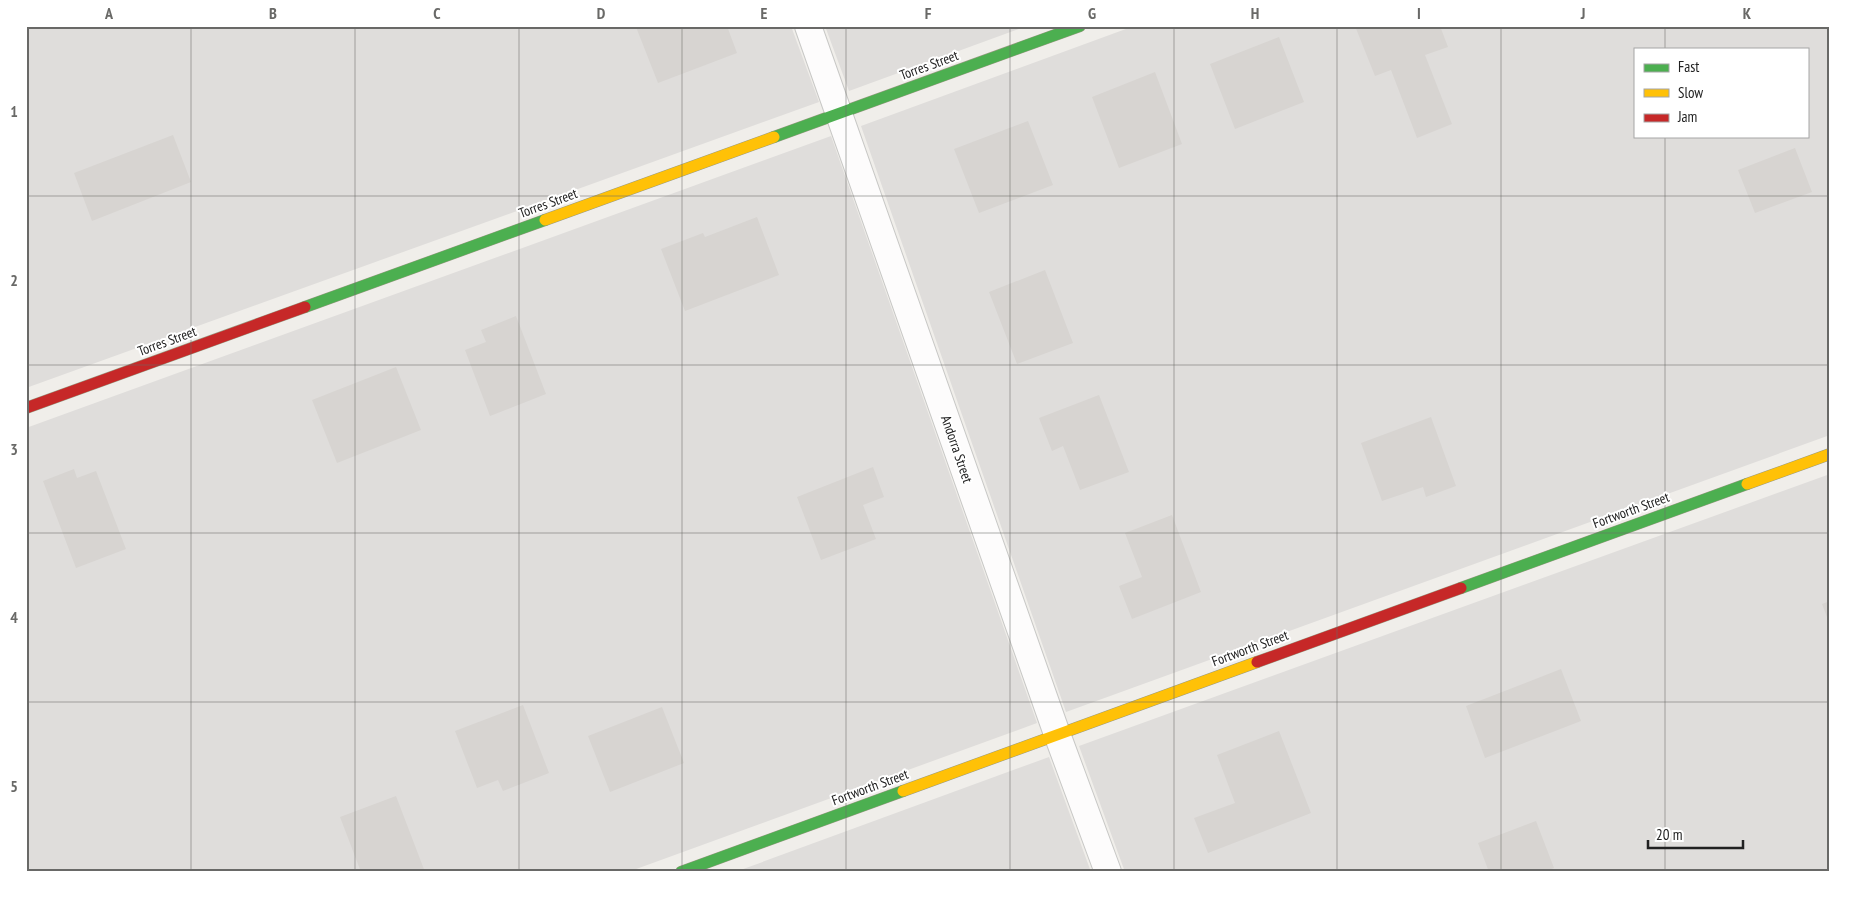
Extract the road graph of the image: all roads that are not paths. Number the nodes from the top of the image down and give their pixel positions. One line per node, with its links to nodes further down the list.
1 (808, 26): 3 (street, Andorra Street)
2 (1080, 26): 3 (street, Torres Street)
3 (840, 114): 4 (street, Torres Street); 6 (street, Andorra Street)
4 (26, 408)
5 (1830, 454): 6 (street, Fortworth Street)
6 (1057, 734): 7 (street, Fortworth Street); 8 (street, Andorra Street)
7 (681, 872)
8 (1108, 872)

